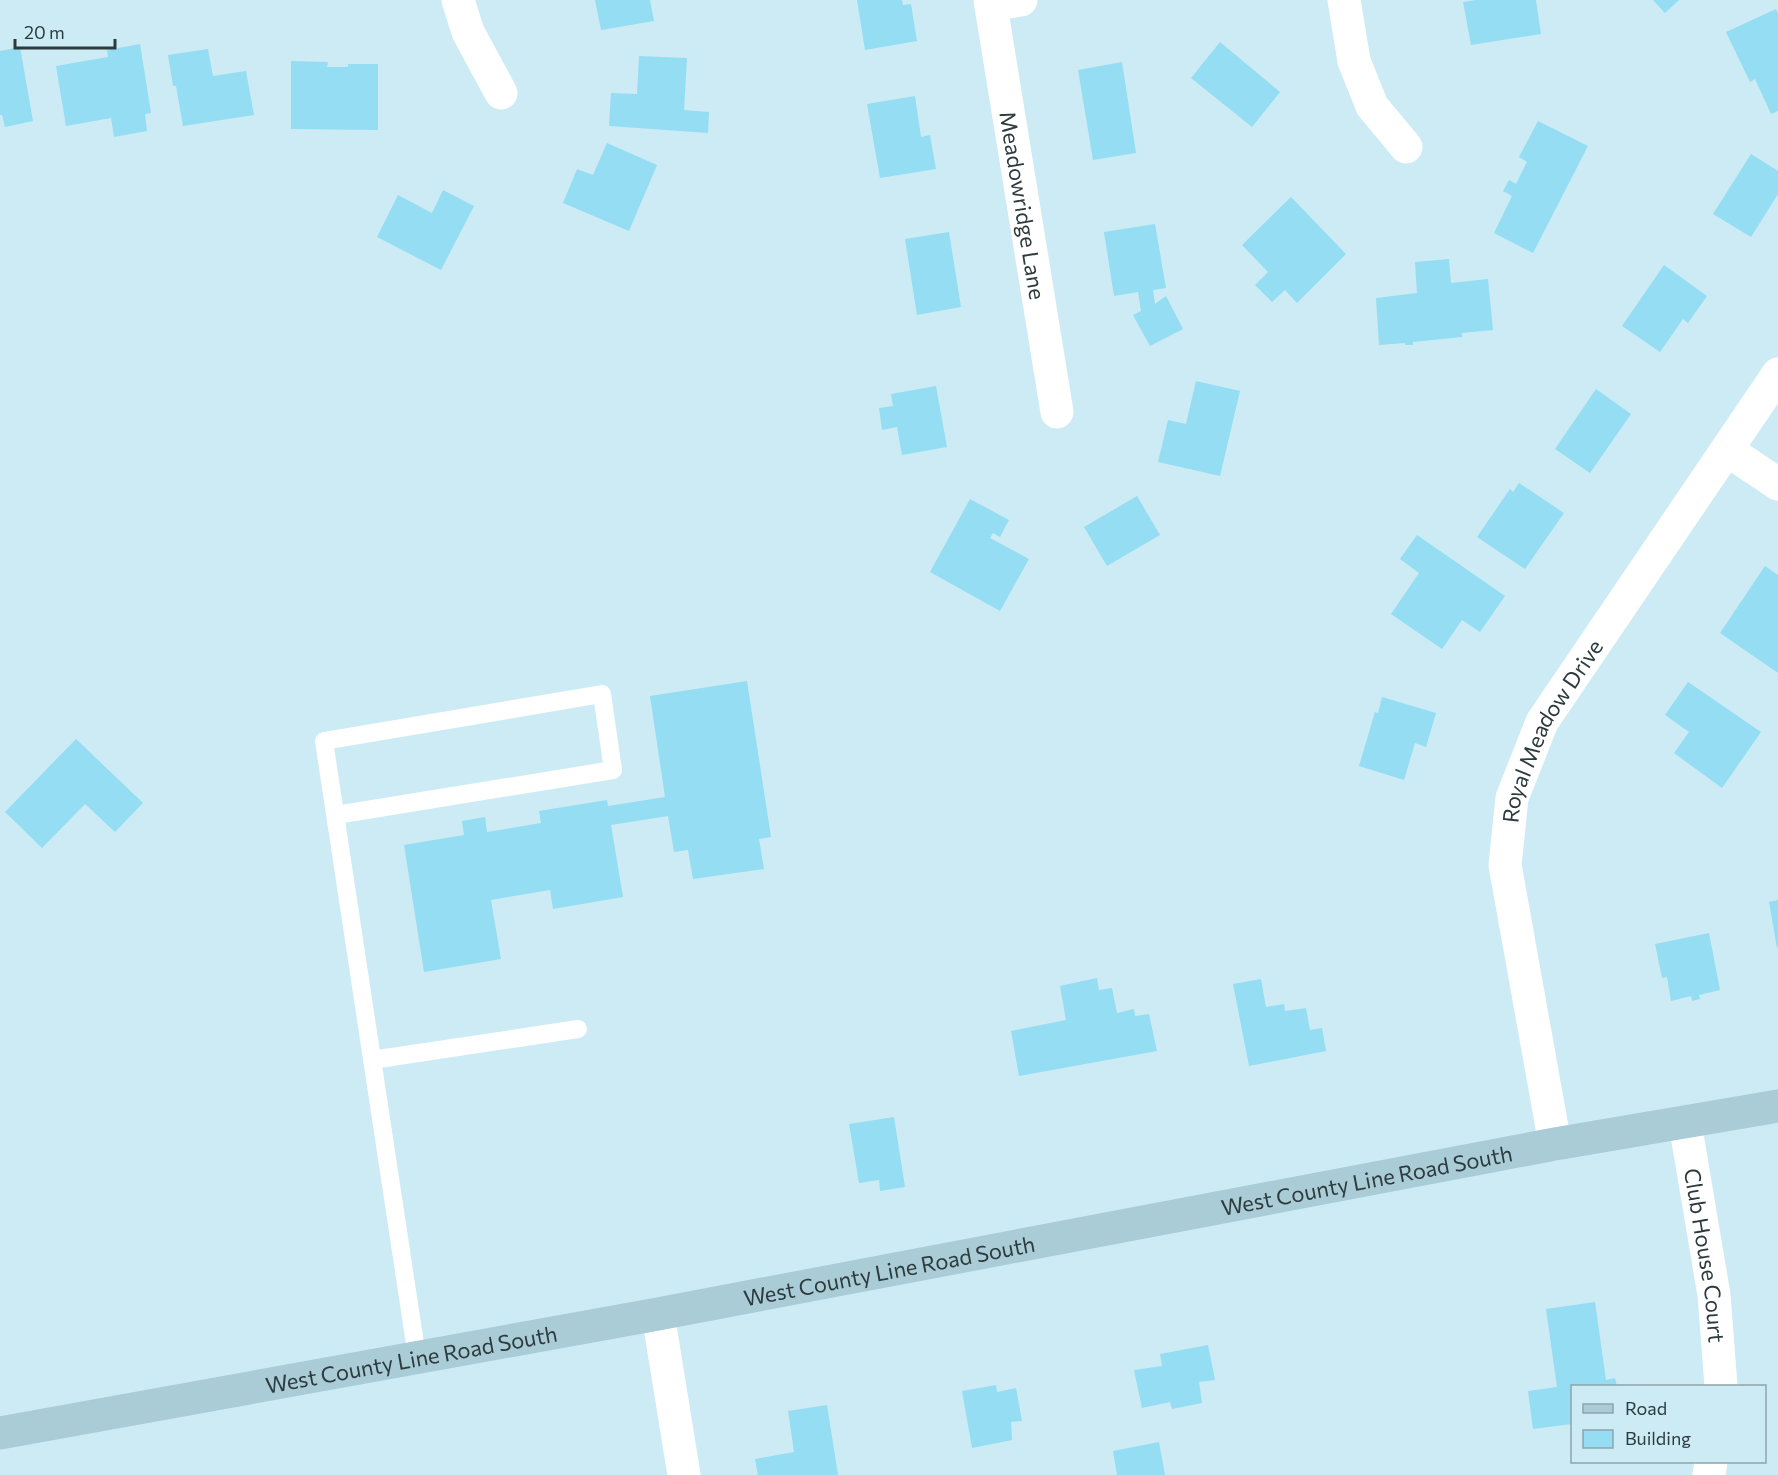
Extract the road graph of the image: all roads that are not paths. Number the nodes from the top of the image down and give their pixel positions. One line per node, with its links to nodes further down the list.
1 (458, 0): 4 (street)
2 (1344, 0): 5 (street)
3 (1000, 2): 7 (street, Meadowridge Lane)
4 (501, 93)
5 (1406, 147)
6 (1778, 374): 8 (street, Royal Meadow Drive)
7 (1057, 412)
8 (1727, 450): 9 (street); 15 (street, Royal Meadow Drive)
9 (1778, 484)
10 (336, 815): 10 (lane); 12 (lane)
11 (578, 1029): 12 (lane)
12 (372, 1060): 17 (lane)
13 (1778, 1106): 14 (main road, West County Line Road South)
14 (1685, 1123): 15 (main road, West County Line Road South); 18 (street, Club House Court)
15 (1555, 1144): 16 (main road, West County Line Road South)
16 (658, 1314): 17 (main road, West County Line Road South); 20 (street)
17 (417, 1357): 19 (main road, West County Line Road South)
18 (1721, 1385)
19 (0, 1433)
20 (684, 1475)

